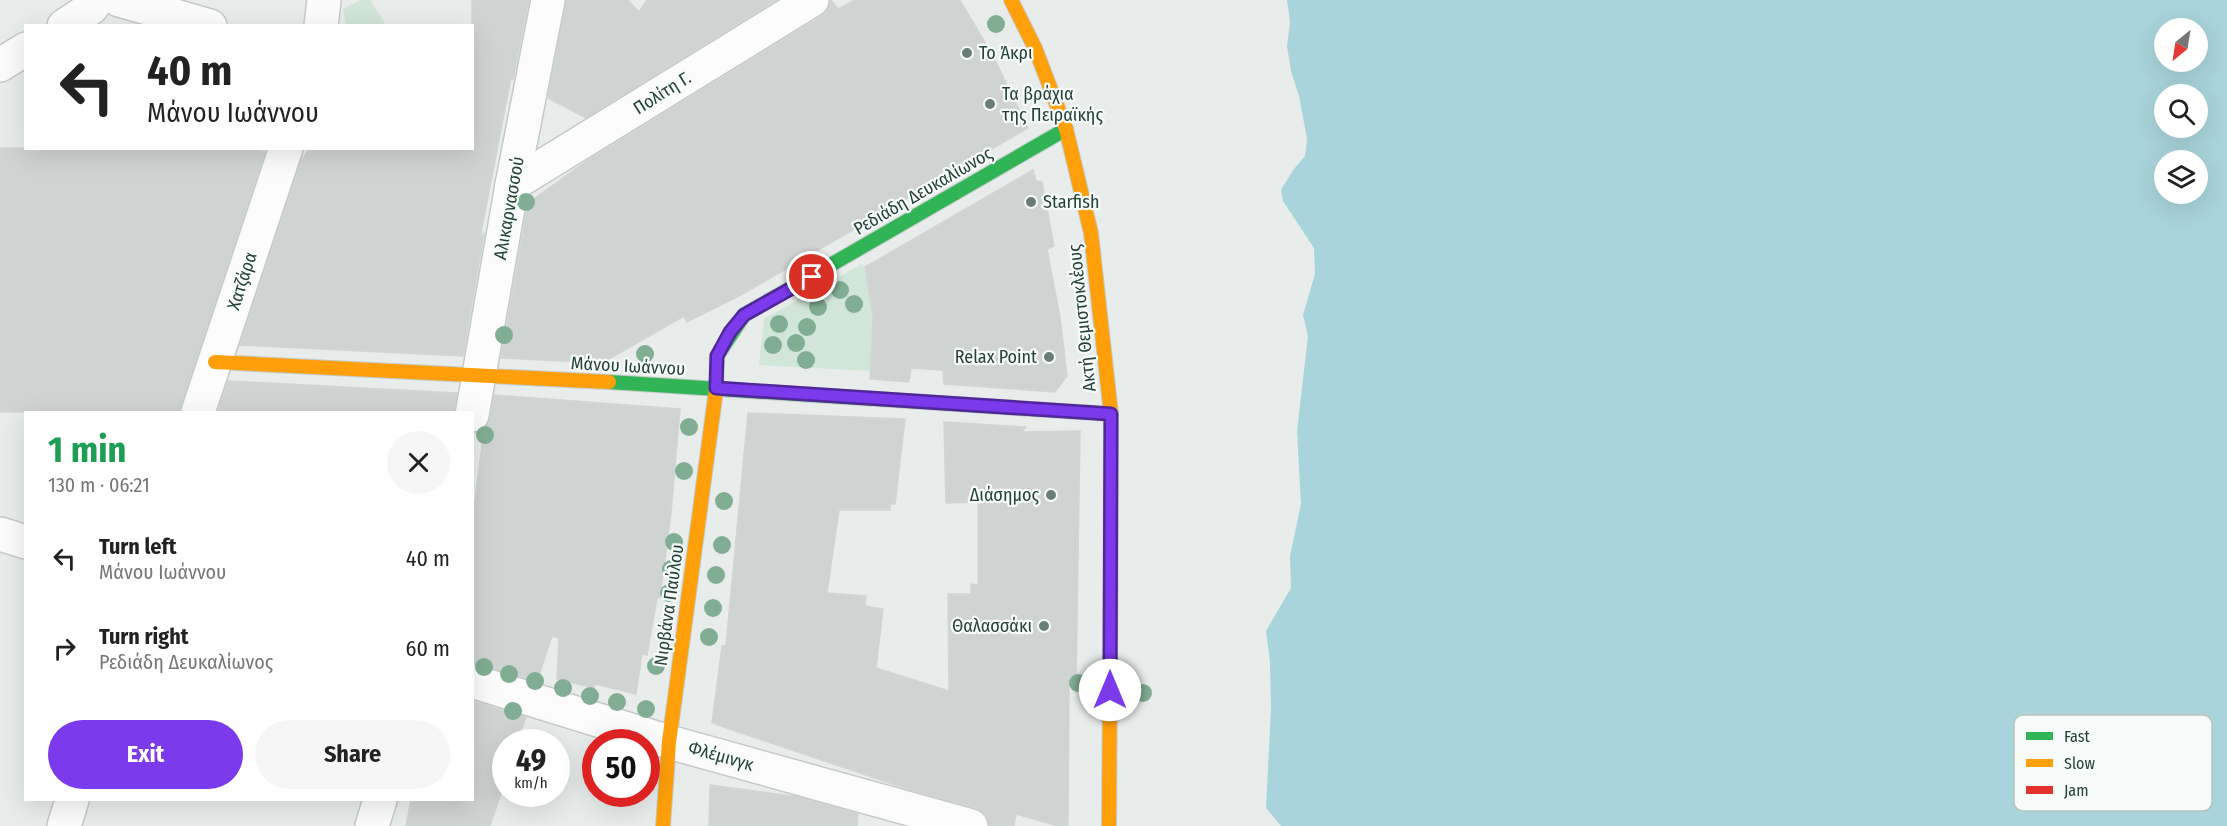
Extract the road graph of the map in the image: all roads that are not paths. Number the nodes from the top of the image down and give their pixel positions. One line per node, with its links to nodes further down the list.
1 (97, 0): 7 (street)
2 (119, 0): 8 (street)
3 (324, 0): 9 (street)
4 (549, 0): 14 (street, Αλικαρνασσού)
5 (812, 0): 14 (street, Πολίτη Γ.)
6 (1011, 0): 12 (street, Ακτή Θεμιστοκλέους)
7 (67, 24)
8 (203, 24)
9 (321, 24)
10 (24, 51): 11 (street)
11 (0, 65)
12 (1066, 129): 17 (street, Ρεδιάδη Δευκαλίωνος); 20 (street, Ακτή Θεμιστοκλέους)
13 (285, 150): 15 (street, Χατζάρα)
14 (512, 185): 16 (street, Αλικαρνασσού)
15 (215, 362): 16 (street, Μάνου Ιωάννου); 18 (street, Χατζάρα)
16 (480, 377): 17 (street, Μάνου Ιωάννου); 19 (street, Αλικαρνασσού)
17 (716, 388): 20 (street, Μάνου Ιωάννου); 24 (street, Νιρβάνα Παύλου)
18 (198, 411)
19 (473, 411)
20 (1111, 414): 31 (street, Ακτή Θεμιστοκλέους)
21 (0, 534): 22 (street)
22 (24, 541)
23 (474, 682): 24 (street, Φλέμινγκ)
24 (669, 742): 29 (street, Νιρβάνα Παύλου); 30 (street, Φλέμινγκ)
25 (72, 801): 27 (street)
26 (380, 801): 28 (street)
27 (64, 826)
28 (372, 826)
29 (663, 826)
30 (971, 826)
31 (1109, 826)

